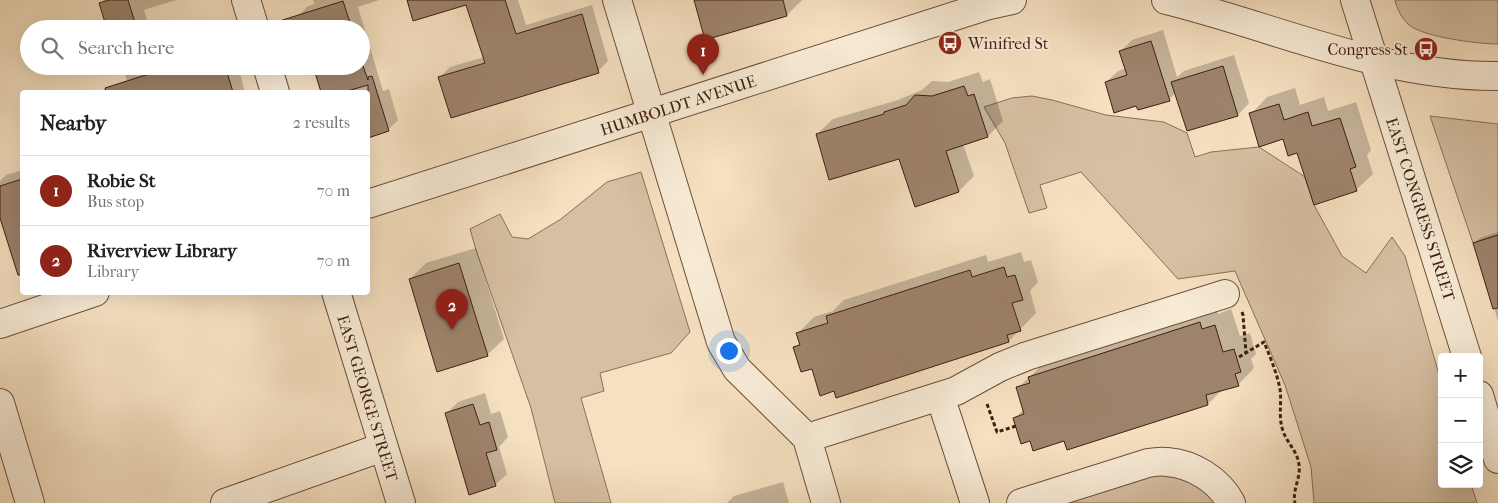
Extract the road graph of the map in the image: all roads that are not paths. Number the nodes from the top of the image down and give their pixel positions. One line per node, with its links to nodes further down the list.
1 (246, 0): 6 (street)
2 (618, 0): 11 (street)
3 (1166, 0): 7 (street)
4 (1355, 0): 7 (street, EAST CONGRESS STREET)
5 (996, 2): 11 (street, HUMBOLDT AVENUE)
6 (252, 20)
7 (1374, 61): 9 (street); 17 (street, EAST CONGRESS STREET)
8 (270, 75): 10 (street)
9 (1498, 76)
10 (274, 90)
11 (652, 113): 12 (street, HUMBOLDT AVENUE); 21 (street)
12 (370, 203)
13 (1225, 294): 18 (street)
14 (86, 295): 16 (street)
15 (337, 295): 22 (street, EAST GEORGE STREET)
16 (0, 324)
17 (1466, 353)
18 (940, 396): 21 (street); 28 (street)
19 (1480, 398): 23 (street)
20 (0, 403): 24 (street)
21 (807, 438): 27 (street)
22 (383, 447): 25 (street); 26 (street, EAST GEORGE STREET)
23 (1498, 459)
24 (30, 503)
25 (225, 503)
26 (400, 503)
27 (826, 503)
28 (975, 503)
29 (1021, 503): 30 (street)
30 (1231, 503)

